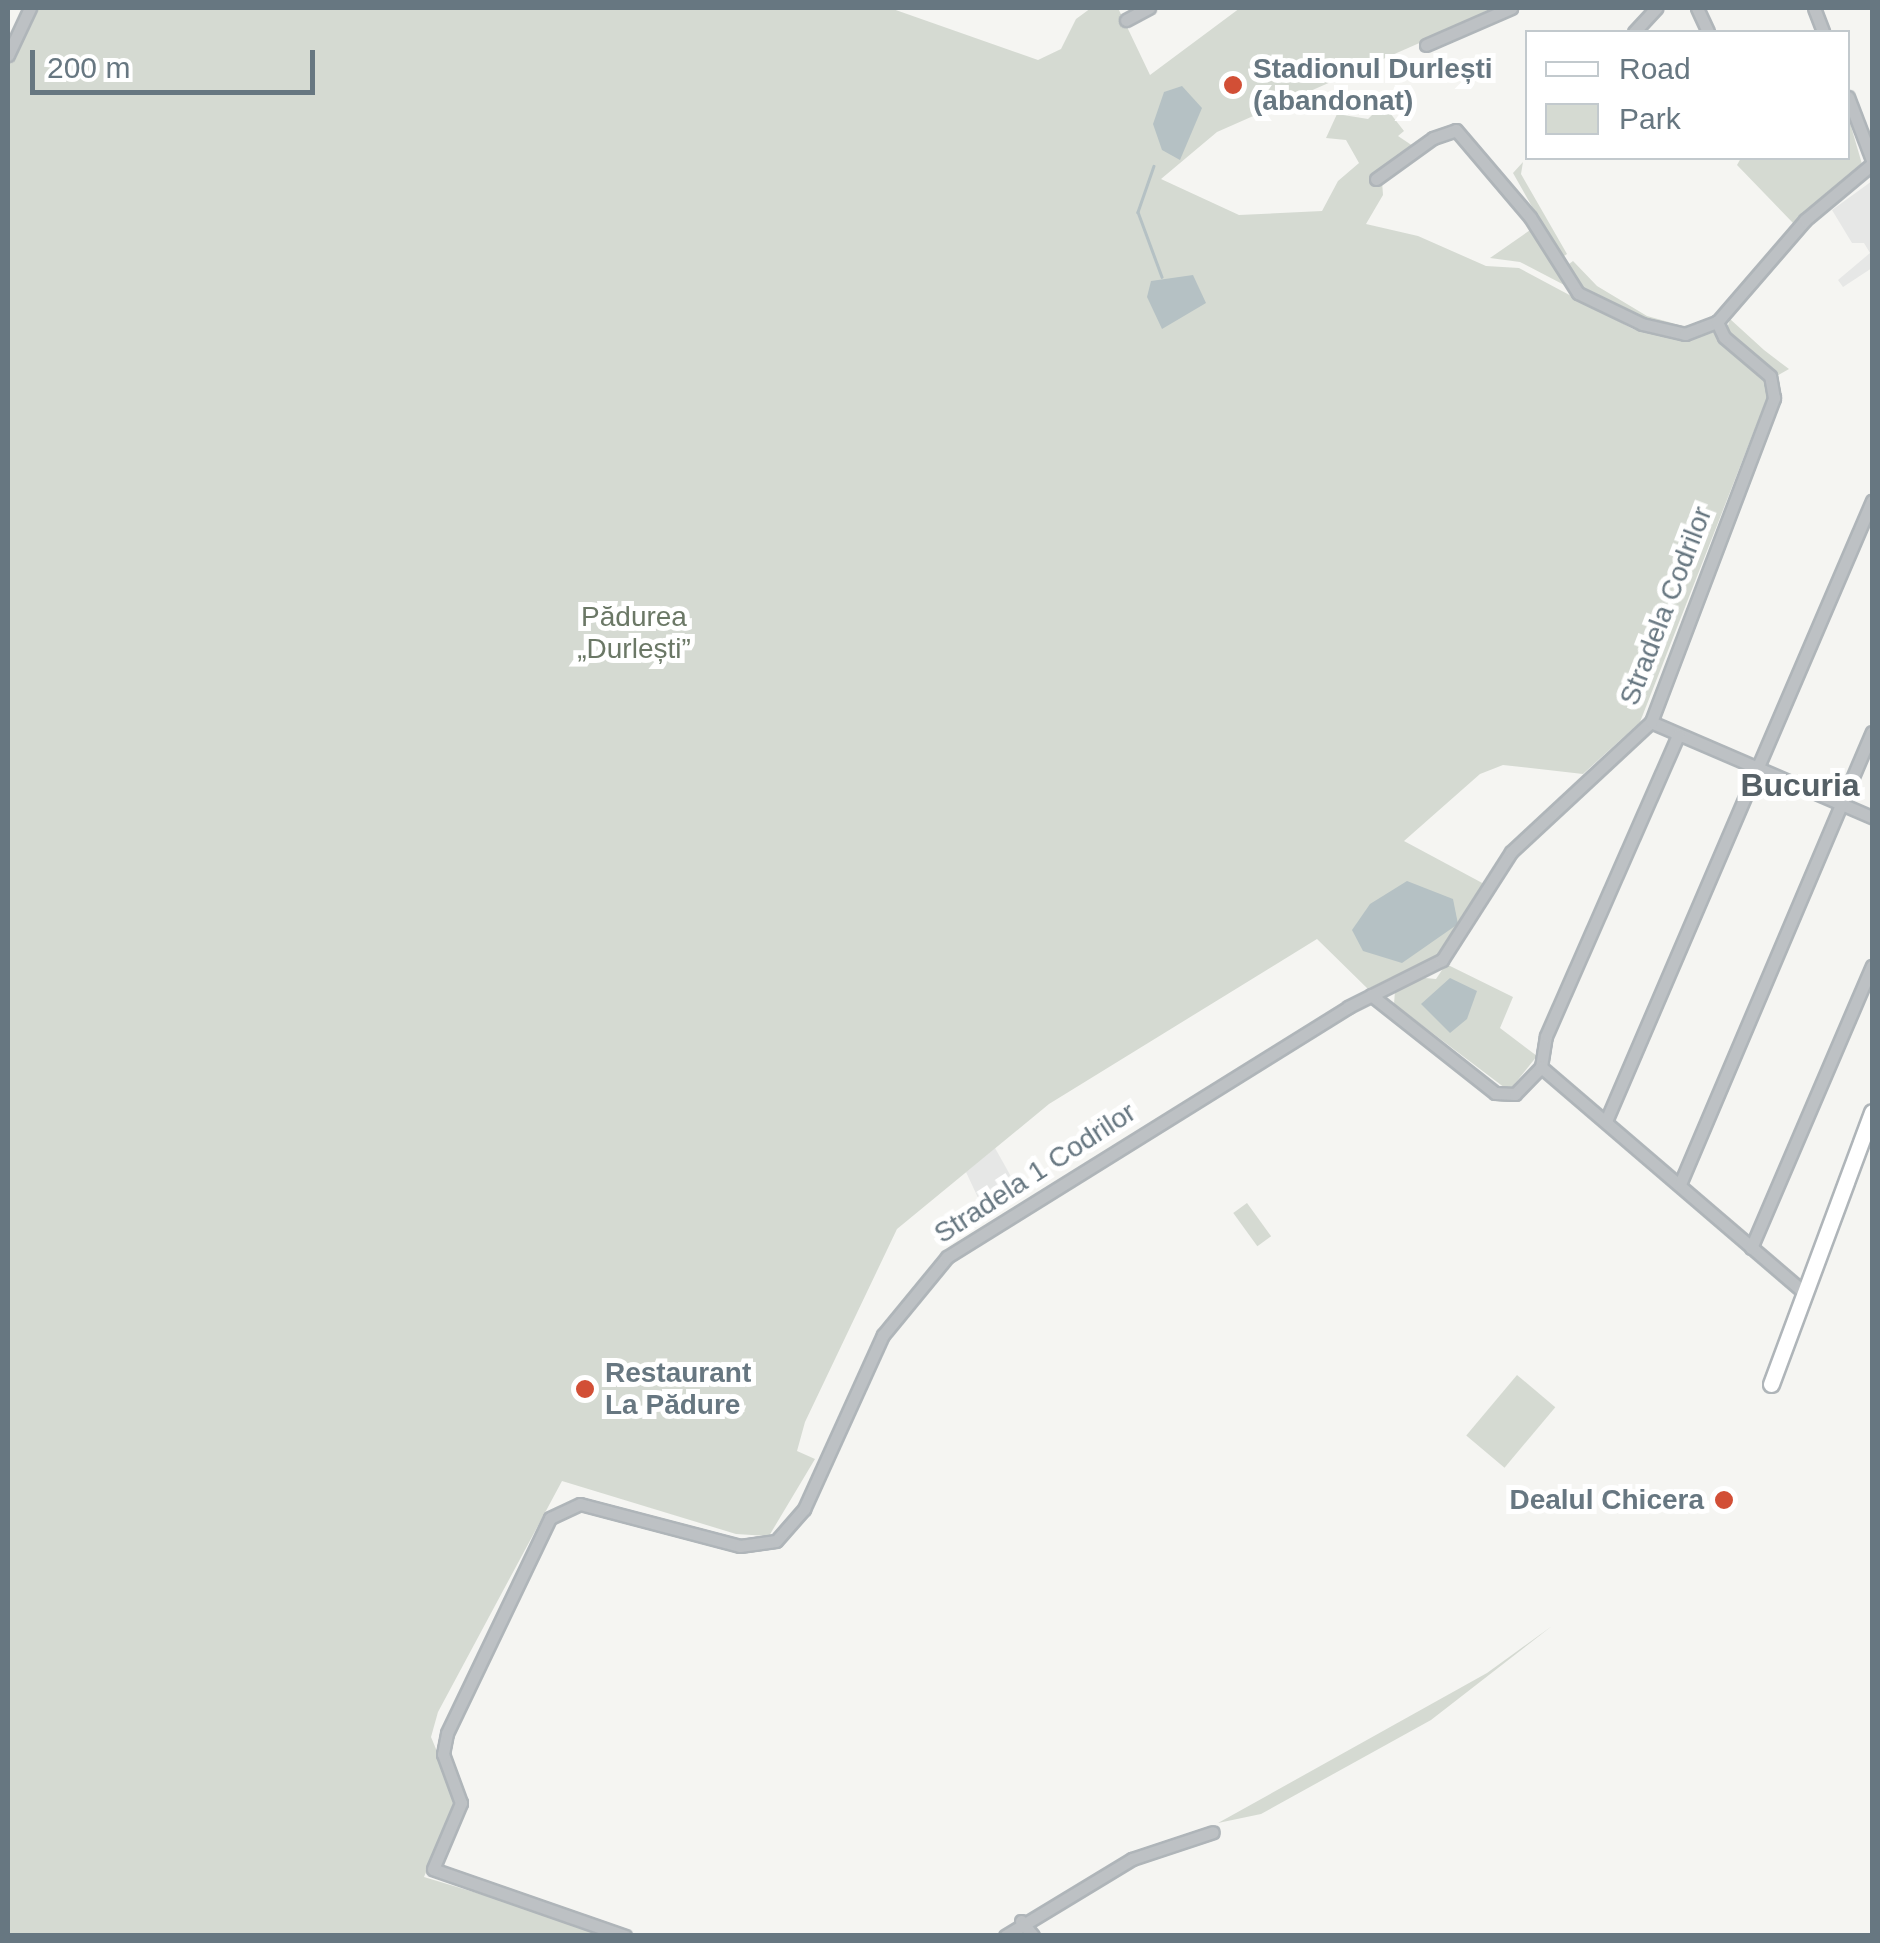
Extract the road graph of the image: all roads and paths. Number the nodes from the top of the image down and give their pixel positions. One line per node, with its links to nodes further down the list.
1 (30, 8): 8 (street)
2 (1150, 8): 5 (street)
3 (1511, 8): 7 (street)
4 (1656, 8): 6 (street)
5 (1126, 20)
6 (1636, 30)
7 (1426, 45)
8 (8, 56)
9 (1850, 102): 10 (street)
10 (1872, 162): 12 (street)
11 (1376, 179): 12 (street)
12 (1716, 322): 14 (street, Stradela Codrilor)
13 (1872, 501): 17 (street)
14 (1650, 722): 16 (street); 21 (street, Stradela Codrilor)
15 (1872, 732): 18 (street)
16 (1678, 735): 17 (street); 22 (street)
17 (1758, 770): 18 (street); 24 (street)
18 (1843, 805): 19 (street); 25 (street)
19 (1872, 817)
20 (1872, 966): 26 (street)
21 (1371, 995): 22 (street); 31 (street, Stradela 1 Codrilor)
22 (1541, 1068): 24 (street)
23 (1872, 1112): 27 (street)
24 (1606, 1121): 25 (street)
25 (1680, 1184): 26 (street)
26 (1751, 1248): 27 (street)
27 (1801, 1290): 28 (street)
28 (1771, 1384)
29 (1213, 1832): 30 (street)
30 (1021, 1921): 32 (street); 33 (street)
31 (625, 1936)
32 (1005, 1936)
33 (1032, 1936)

